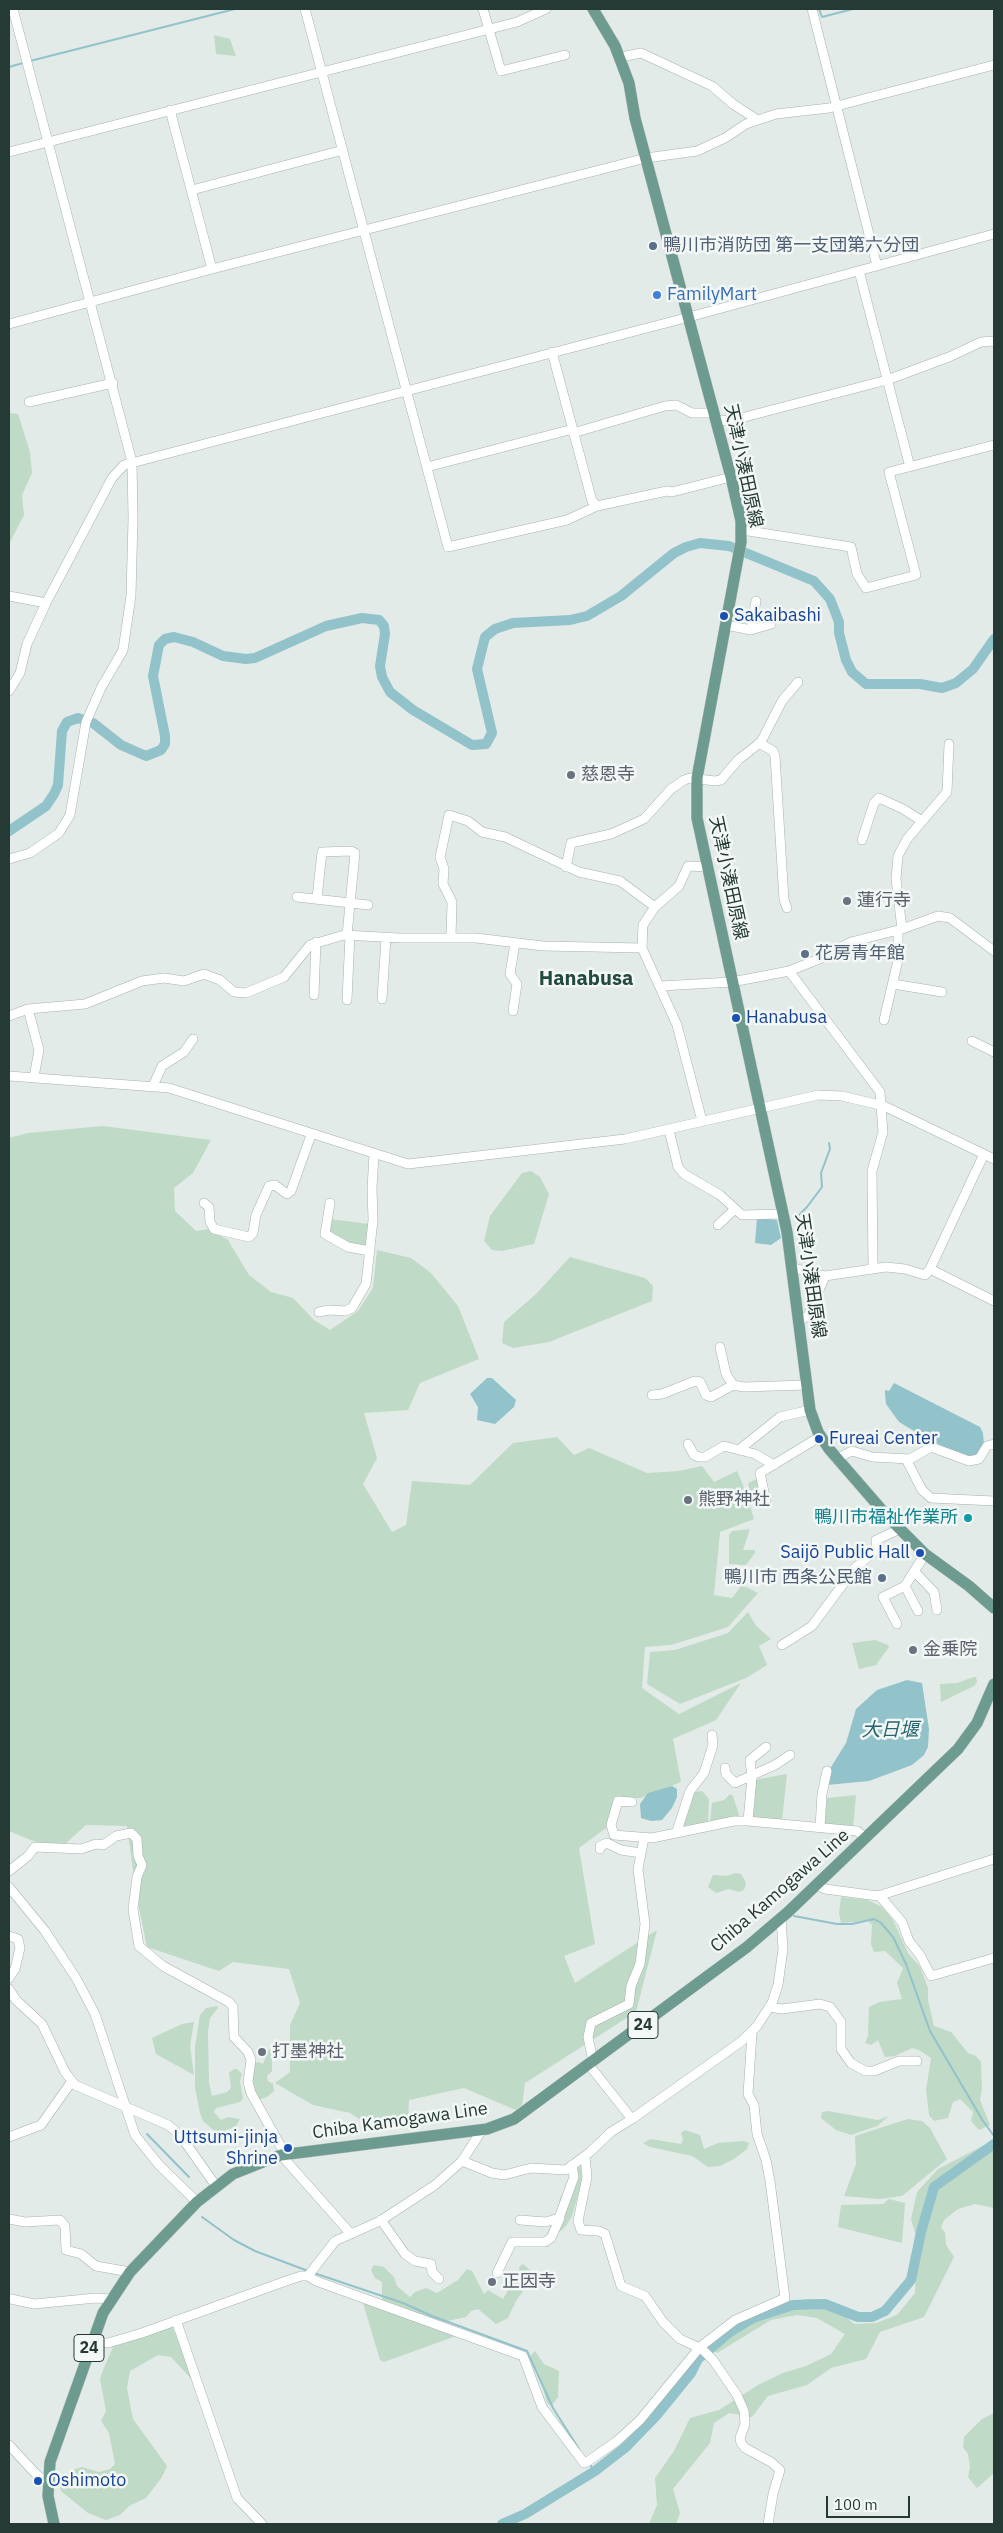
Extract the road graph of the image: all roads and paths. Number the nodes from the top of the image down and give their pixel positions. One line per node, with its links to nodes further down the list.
1 (13, 9): 15 (street)
2 (305, 9): 11 (street)
3 (483, 9): 7 (street)
4 (546, 9): 7 (street)
5 (593, 9): 9 (main road, 天津小湊田原線)
6 (812, 9): 12 (street)
7 (489, 29): 8 (street); 11 (street)
8 (565, 55)
9 (621, 57): 14 (street); 18 (main road, 天津小湊田原線)
10 (994, 65): 12 (street)
11 (321, 72): 13 (street); 16 (street)
12 (836, 106): 14 (street); 22 (street)
13 (170, 110): 15 (street); 19 (street)
14 (756, 119): 18 (street)
15 (48, 142): 17 (street); 25 (street)
16 (343, 150): 19 (street); 20 (street)
17 (9, 152)
18 (646, 158): 20 (street); 26 (main road, 天津小湊田原線)
19 (192, 190): 23 (street)
20 (362, 230): 23 (street); 32 (street)
21 (994, 234): 22 (street)
22 (878, 266): 24 (street)
23 (212, 269): 25 (street)
24 (859, 271): 26 (street); 30 (street)
25 (91, 303): 27 (street); 31 (street)
26 (689, 317): 29 (street); 34 (main road, 天津小湊田原線)
27 (9, 324)
28 (994, 341): 30 (street)
29 (552, 352): 32 (street); 35 (street)
30 (887, 380): 34 (street); 38 (street)
31 (113, 383): 33 (street); 37 (street)
32 (407, 390): 37 (street); 39 (street)
33 (29, 402)
34 (715, 417): 35 (street); 40 (main road, 天津小湊田原線)
35 (573, 431): 39 (street); 41 (street)
36 (994, 445): 38 (street)
37 (132, 462): 45 (street); 56 (street)
38 (910, 466): 42 (street)
39 (426, 467): 41 (street)
40 (731, 477): 41 (street); 42 (main road, 天津小湊田原線)
41 (597, 506)
42 (742, 530): 47 (main road, 天津小湊田原線)
43 (9, 596): 45 (street)
44 (756, 602): 48 (street)
45 (46, 604): 50 (street)
46 (771, 624): 48 (street)
47 (726, 625): 48 (street); 53 (main road, 天津小湊田原線)
48 (751, 630)
49 (798, 682): 51 (street)
50 (9, 690)
51 (759, 743): 53 (street); 64 (street)
52 (949, 744): 54 (street)
53 (697, 778): 57 (street); 58 (main road, 天津小湊田原線)
54 (922, 821): 55 (street); 65 (street)
55 (862, 840)
56 (9, 859)
57 (566, 867): 63 (street); 67 (street)
58 (706, 867): 63 (street); 74 (main road, 天津小湊田原線)
59 (297, 897): 60 (street)
60 (317, 898): 61 (street); 61 (street)
61 (350, 902): 62 (street); 66 (street)
62 (368, 905)
63 (655, 907): 71 (street)
64 (787, 908)
65 (900, 929): 72 (street); 73 (street); 75 (street)
66 (349, 935): 68 (street); 69 (street); 80 (street)
67 (451, 937): 68 (street); 70 (street)
68 (386, 938): 79 (street)
69 (316, 942): 78 (street); 81 (street)
70 (515, 943): 71 (street); 82 (street)
71 (642, 948): 76 (street)
72 (994, 950)
73 (789, 971): 74 (street); 91 (street)
74 (732, 982): 76 (street); 92 (main road, 天津小湊田原線)
75 (893, 984): 77 (street); 84 (street)
76 (660, 986): 93 (street)
77 (942, 992)
78 (314, 995)
79 (382, 999)
80 (348, 1000)
81 (28, 1009): 83 (street); 89 (street)
82 (513, 1011)
83 (9, 1016)
84 (884, 1020)
85 (193, 1039): 90 (street)
86 (972, 1042): 87 (street)
87 (994, 1052)
88 (9, 1076): 89 (street)
89 (34, 1077): 90 (street)
90 (153, 1086): 95 (street)
91 (882, 1106): 92 (street); 96 (street); 106 (street)
92 (760, 1109): 93 (street); 102 (main road, 天津小湊田原線)
93 (702, 1121): 94 (street)
94 (669, 1130): 97 (street); 101 (street)
95 (311, 1135): 97 (street); 99 (street)
96 (984, 1154): 98 (street); 107 (street)
97 (374, 1155): 104 (street)
98 (994, 1159)
99 (204, 1203)
100 (330, 1203): 104 (street)
101 (735, 1209): 102 (street); 103 (street)
102 (784, 1214): 105 (main road, 天津小湊田原線)
103 (718, 1225)
104 (370, 1251): 110 (street)
105 (794, 1268): 108 (street); 111 (main road, 天津小湊田原線)
106 (873, 1268): 107 (street); 108 (street)
107 (930, 1269): 109 (street)
108 (825, 1276): 111 (street)
109 (994, 1301)
110 (319, 1312)
111 (800, 1320): 114 (main road, 天津小湊田原線)
112 (720, 1347): 113 (street)
113 (734, 1385): 114 (street); 115 (street)
114 (806, 1385): 116 (main road, 天津小湊田原線)
115 (652, 1395)
116 (810, 1410): 117 (main road, 天津小湊田原線); 120 (street)
117 (821, 1436): 121 (main road, 天津小湊田原線); 123 (street)
118 (688, 1444): 120 (street)
119 (994, 1444): 122 (street)
120 (740, 1449): 123 (street)
121 (836, 1459): 122 (street); 126 (main road, 天津小湊田原線)
122 (906, 1459): 124 (street)
123 (774, 1464): 125 (street)
124 (994, 1501)
125 (766, 1502)
126 (900, 1530): 127 (main road, 天津小湊田原線); 134 (street)
127 (925, 1554): 128 (street); 130 (main road, 天津小湊田原線)
128 (914, 1571): 129 (street); 132 (street)
129 (905, 1586): 131 (street); 133 (street)
130 (994, 1608)
131 (918, 1610)
132 (937, 1610)
133 (897, 1624)
134 (782, 1645)
135 (994, 1684): 147 (main road, Chiba Kamogawa Line / 24)
136 (712, 1735): 145 (street)
137 (766, 1747): 141 (street)
138 (790, 1755): 141 (street)
139 (725, 1768): 141 (street)
140 (827, 1771): 144 (street)
141 (752, 1776): 143 (street)
142 (632, 1802): 146 (street)
143 (748, 1822): 144 (street); 145 (street)
144 (820, 1828): 147 (street)
145 (677, 1831): 146 (street)
146 (644, 1838): 149 (street)
147 (866, 1838): 152 (main road, Chiba Kamogawa Line / 24)
148 (600, 1849): 149 (street)
149 (641, 1853): 163 (street)
150 (994, 1859): 154 (street)
151 (9, 1871): 169 (street)
152 (817, 1885): 154 (street); 155 (main road, Chiba Kamogawa Line / 24)
153 (9, 1887): 165 (street)
154 (879, 1895): 157 (street)
155 (781, 1918): 160 (street); 163 (main road, Chiba Kamogawa Line / 24)
156 (9, 1936): 158 (street)
157 (994, 1958)
158 (9, 1978)
159 (9, 1989): 164 (street)
160 (769, 2007): 161 (street); 162 (street)
161 (752, 2032): 166 (street); 188 (street)
162 (918, 2061)
163 (591, 2063): 166 (street); 167 (main road, Chiba Kamogawa Line / 24)
164 (72, 2081): 165 (street); 168 (street)
165 (124, 2105): 173 (street); 174 (street)
166 (632, 2120): 170 (street)
167 (482, 2130): 169 (main road, Chiba Kamogawa Line / 24); 171 (street)
168 (9, 2137)
169 (283, 2155): 173 (main road, Chiba Kamogawa Line / 24); 179 (street)
170 (585, 2156): 172 (street); 188 (street)
171 (462, 2161): 172 (street); 177 (street)
172 (572, 2166): 175 (street)
173 (216, 2186): 174 (main road, Chiba Kamogawa Line / 24)
174 (197, 2202): 180 (main road, Chiba Kamogawa Line / 24)
175 (560, 2218): 178 (street); 181 (street)
176 (9, 2219): 180 (street)
177 (381, 2220): 179 (street); 183 (street)
178 (520, 2220)
179 (351, 2234): 182 (street)
180 (130, 2272): 185 (main road, Chiba Kamogawa Line / 24)
181 (497, 2273)
182 (308, 2276): 186 (street); 188 (street)
183 (438, 2279)
184 (11, 2299): 185 (street)
185 (110, 2300): 187 (main road, Chiba Kamogawa Line / 24)
186 (176, 2320): 187 (street); 193 (street)
187 (91, 2342): 191 (main road, Chiba Kamogawa Line / 24)
188 (701, 2348): 194 (street)
189 (9, 2445): 190 (street)
190 (12, 2457): 191 (street)
191 (48, 2478): 192 (main road, Chiba Kamogawa Line / 24)
192 (54, 2524)
193 (262, 2524)
194 (768, 2524)

